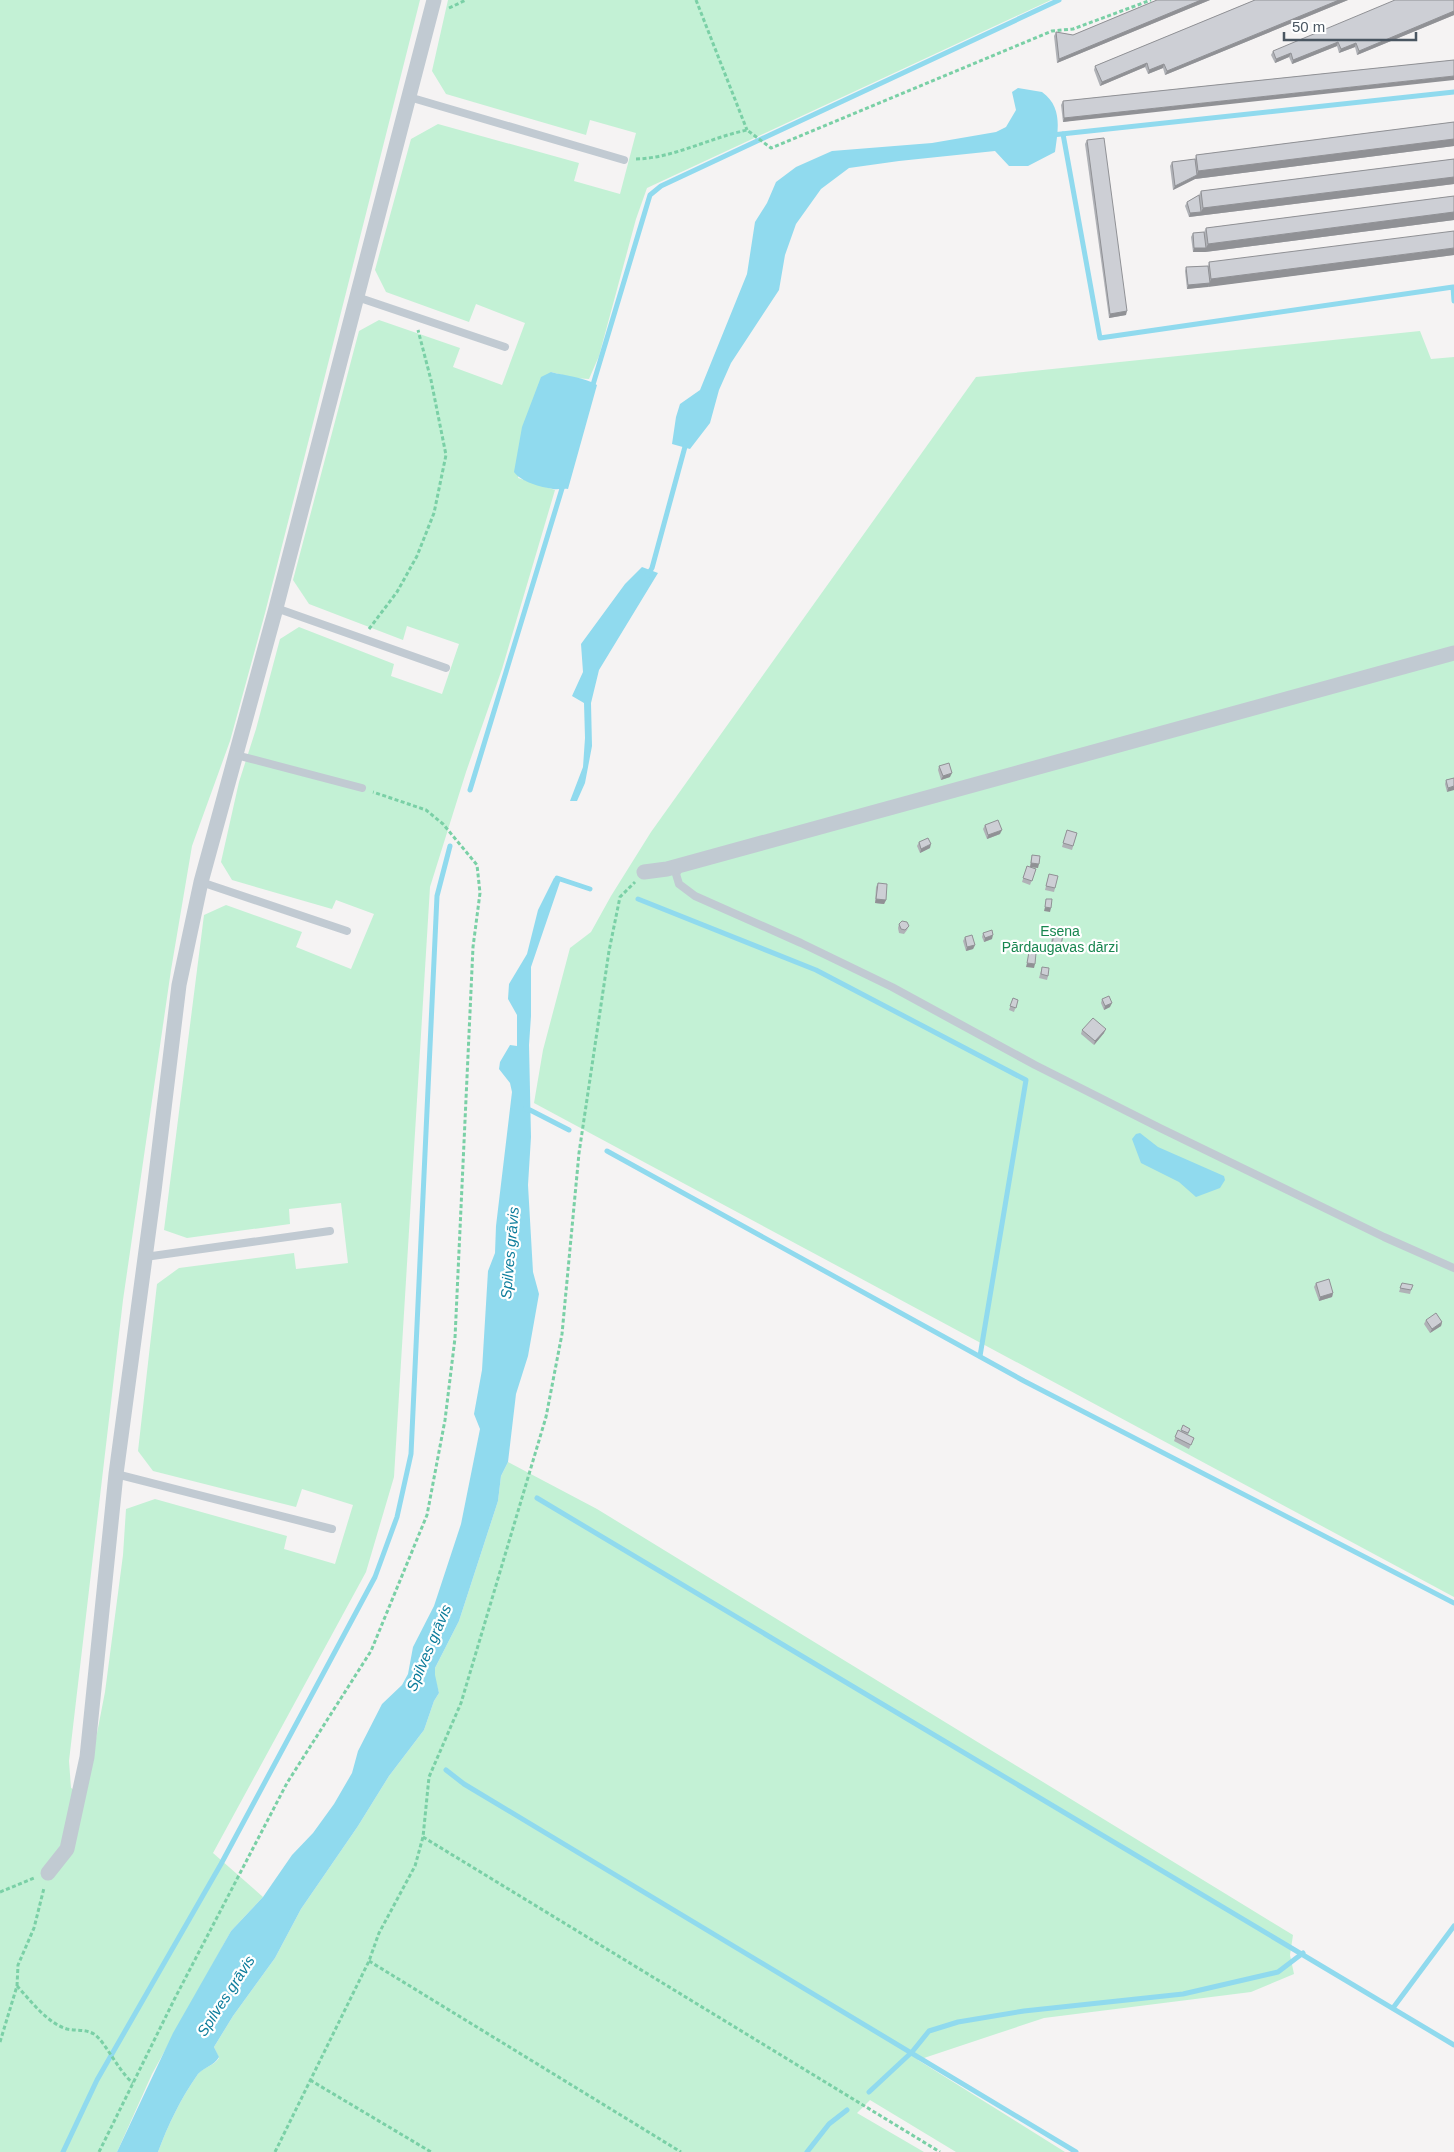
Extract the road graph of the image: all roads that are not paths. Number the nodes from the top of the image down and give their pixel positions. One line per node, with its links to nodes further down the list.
1 (434, 0): 2 (street)
2 (409, 97): 3 (lane); 4 (street)
3 (624, 160)
4 (357, 297): 5 (lane); 6 (street)
5 (504, 347)
6 (276, 608): 8 (lane); 9 (street)
7 (1454, 653): 11 (street)
8 (446, 668)
9 (236, 755): 10 (lane); 13 (street)
10 (362, 788)
11 (681, 865): 12 (street); 17 (lane)
12 (644, 872)
13 (201, 882): 14 (lane); 16 (street)
14 (348, 931)
15 (330, 1231): 16 (lane)
16 (145, 1257): 18 (street)
17 (1454, 1268)
18 (116, 1474): 19 (lane); 20 (street)
19 (332, 1529)
20 (48, 1873)

